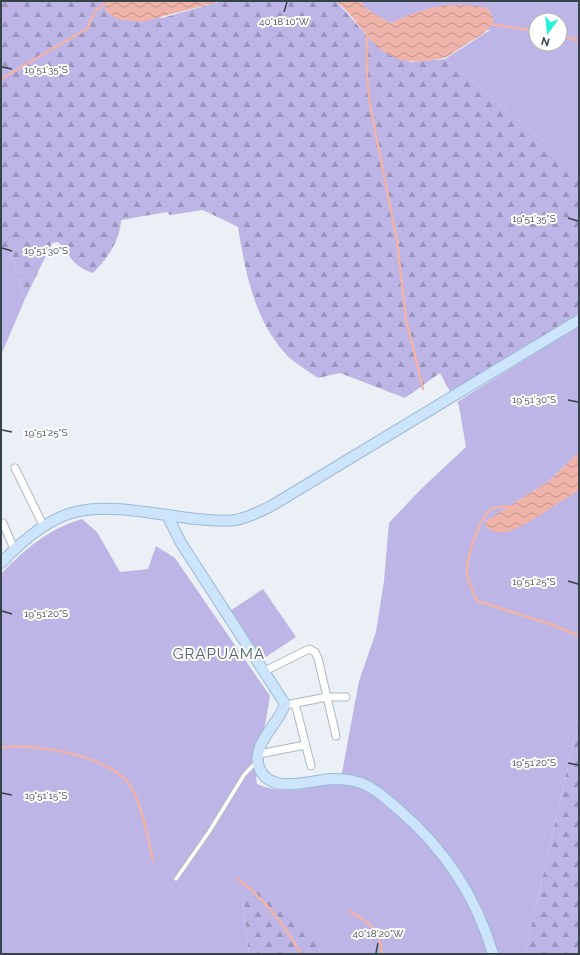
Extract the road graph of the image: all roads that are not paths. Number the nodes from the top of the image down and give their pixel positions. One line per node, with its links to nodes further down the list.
1 (579, 320): 3 (street)
2 (16, 468): 5 (street)
3 (167, 515): 5 (street); 8 (street)
4 (3, 523): 6 (street)
5 (44, 527): 6 (street)
6 (14, 549): 7 (street)
7 (1, 563)
8 (265, 671): 9 (street); 11 (street)
9 (327, 697): 10 (street); 11 (street); 12 (street)
10 (346, 697)
11 (290, 704): 13 (street); 14 (street)
12 (336, 736)
13 (305, 745): 14 (street); 15 (street)
14 (258, 757): 16 (lane); 17 (street)
15 (311, 766)
16 (176, 879)
17 (493, 954)

